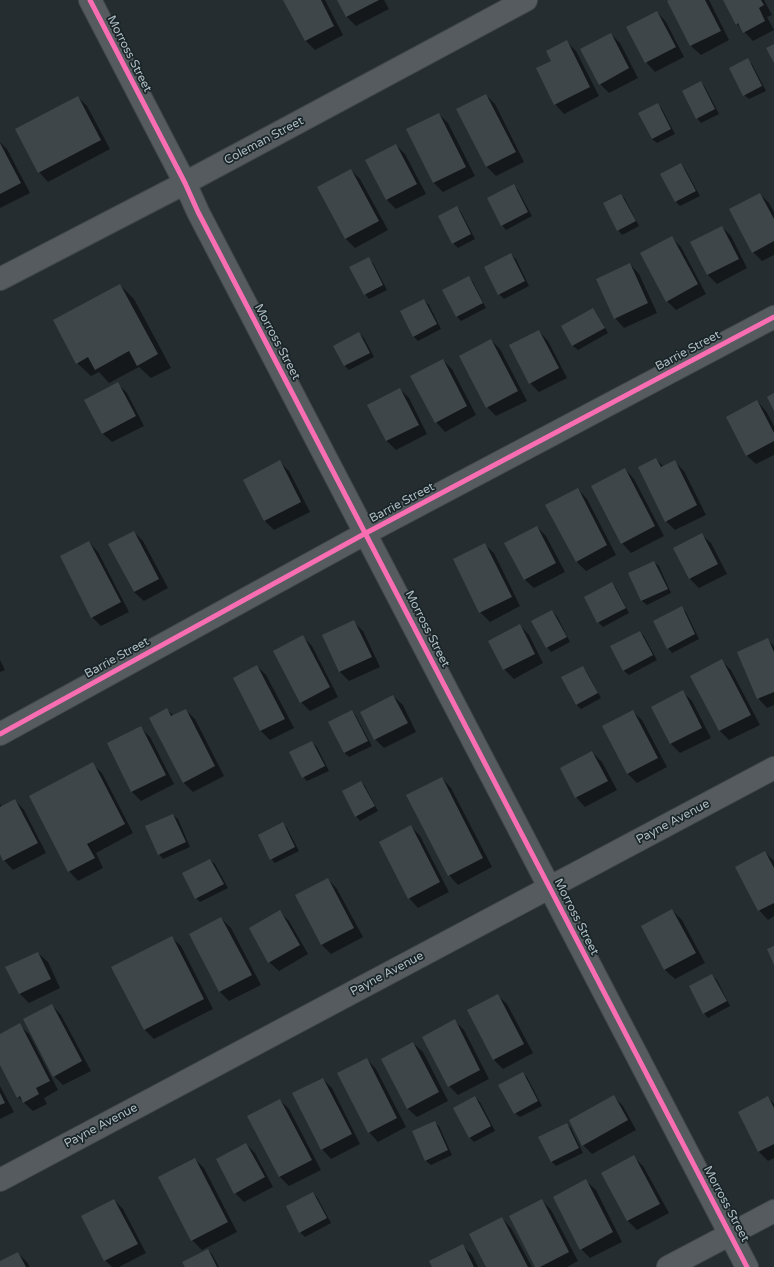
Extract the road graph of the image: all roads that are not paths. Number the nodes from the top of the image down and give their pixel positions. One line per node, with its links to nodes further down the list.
1 (90, 0): 3 (street, Morross Street)
2 (526, 0): 3 (street, Coleman Street)
3 (185, 183): 4 (street, Coleman Street); 6 (street, Morross Street)
4 (0, 279)
5 (774, 317): 6 (street, Barrie Street)
6 (366, 533): 7 (street, Barrie Street); 9 (street, Morross Street)
7 (0, 734)
8 (774, 768): 9 (street, Payne Avenue)
9 (550, 888): 10 (street, Payne Avenue); 12 (street, Morross Street)
10 (0, 1180)
11 (774, 1211): 12 (street)
12 (730, 1234): 13 (street); 14 (street, Morross Street)
13 (668, 1267)
14 (747, 1267)

